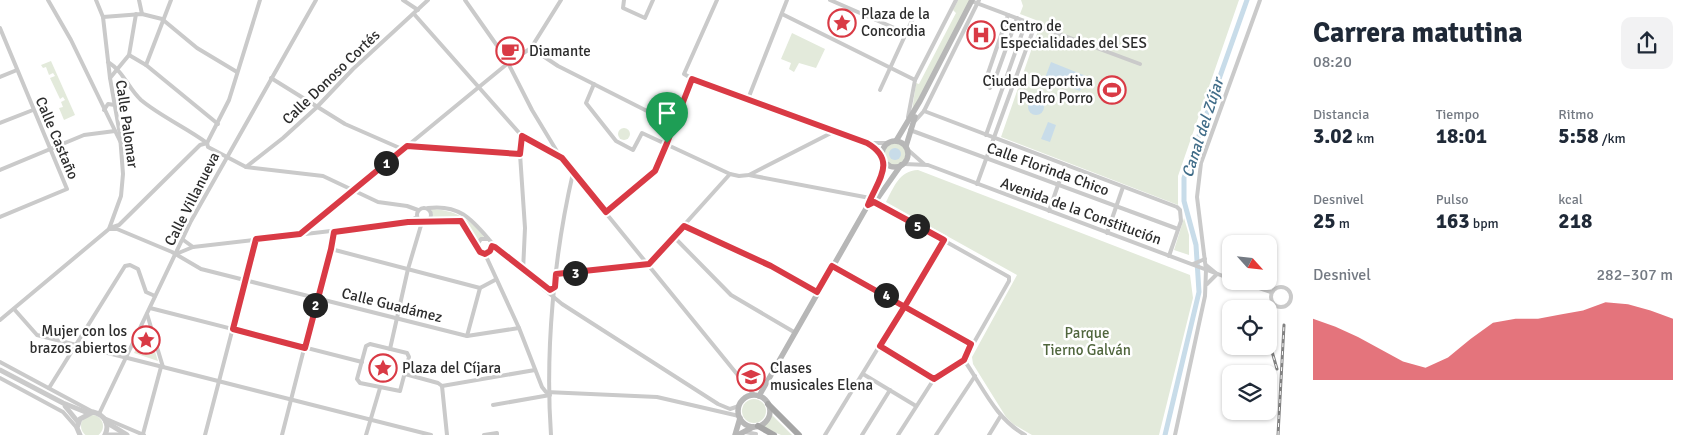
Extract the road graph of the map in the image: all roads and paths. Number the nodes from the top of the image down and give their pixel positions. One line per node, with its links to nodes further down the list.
1 (48, 0): 55 (street)
2 (96, 0): 26 (street, Calle Palomar)
3 (139, 0): 21 (street)
4 (171, 0): 28 (street)
5 (260, 0): 42 (street)
6 (316, 0): 45 (street, Calle Villanueva)
7 (404, 0): 19 (street)
8 (428, 0): 19 (street, Calle Donoso Cortés)
9 (465, 0): 36 (street)
10 (561, 0): 33 (street)
11 (624, 0): 12 (street)
12 (653, 0)
13 (717, 0): 46 (street)
14 (788, 0): 23 (street)
15 (830, 0): 32 (street)
16 (956, 0): 47 (street)
17 (1260, 0): 128 (street)
18 (975, 1): 24 (street); 56 (street); 62 (main road)
19 (418, 10): 22 (street, Calle Donoso Cortés)
20 (136, 14): 21 (street); 26 (street); 34 (street)
21 (142, 14): 28 (street)
22 (414, 14): 49 (street); 53 (street, Calle Donoso Cortés)
23 (782, 14): 39 (street); 51 (street)
24 (1008, 15): 27 (street); 27 (street)
25 (914, 16): 32 (street)
26 (103, 17): 35 (street, Calle Palomar)
27 (1017, 18): 29 (street)
28 (164, 21): 38 (street); 42 (street)
29 (1026, 22): 30 (street); 68 (street)
30 (1035, 25): 37 (street); 70 (street)
31 (0, 30): 41 (street, Calle Castaño)
32 (906, 33): 39 (street)
33 (531, 48): 36 (street); 48 (street)
34 (128, 55): 38 (street); 40 (street)
35 (108, 62): 40 (street); 44 (street, Calle Palomar)
36 (507, 64): 49 (street); 82 (street)
37 (1140, 64)
38 (146, 65): 60 (street)
39 (891, 68): 47 (street); 50 (street)
40 (119, 69): 44 (street); 71 (street)
41 (17, 70): 43 (street); 54 (street, Calle Castaño)
42 (238, 72): 60 (street)
43 (0, 77)
44 (110, 78): 52 (street, Calle Palomar)
45 (271, 78): 53 (street); 81 (street, Calle Villanueva)
46 (692, 79): 51 (street); 59 (street)
47 (915, 80): 69 (street)
48 (594, 84): 59 (street); 72 (street)
49 (478, 88): 66 (street); 76 (street)
50 (880, 90)
51 (748, 99): 63 (street)
52 (115, 105): 55 (street); 57 (street, Calle Palomar)
53 (316, 108): 79 (street); 88 (street, Calle Donoso Cortés)
54 (33, 110): 58 (street); 78 (street, Calle Castaño)
55 (105, 111): 57 (street); 65 (street)
56 (924, 111): 62 (street); 68 (street)
57 (116, 112): 61 (street, Calle Palomar)
58 (0, 123)
59 (674, 123): 72 (street)
60 (218, 124): 71 (street)
61 (118, 125): 65 (street); 75 (street, Calle Palomar)
62 (910, 126): 69 (main road); 77 (main road); 84 (street, Calle Florinda Chico)
63 (823, 127): 64 (street); 67 (street)
64 (835, 131): 67 (street); 73 (street)
65 (114, 132): 75 (street); 78 (street)
66 (522, 136): 80 (street); 82 (street)
67 (826, 136): 92 (street)
68 (986, 136): 70 (street)
69 (897, 139): 74 (main road); 77 (main road)
70 (995, 139): 84 (street); 87 (street)
71 (207, 143): 81 (street); 109 (street)
72 (667, 143): 91 (street); 104 (street)
73 (867, 143): 74 (street); 83 (street)
74 (887, 143): 83 (main road)
75 (121, 144): 109 (street, Calle Palomar)
76 (407, 146): 79 (street); 80 (street)
77 (906, 148): 85 (main road); 86 (street)
78 (51, 149): 89 (street); 105 (street, Calle Castaño)
79 (402, 149): 98 (street)
80 (520, 154): 131 (street)
81 (225, 157): 88 (street); 115 (street, Calle Villanueva)
82 (562, 158): 90 (street)
83 (882, 158): 85 (main road); 99 (main road)
84 (987, 159): 95 (street); 96 (street, Calle Florinda Chico)
85 (903, 164): 86 (street); 99 (main road)
86 (924, 164): 95 (street, Avenida de la Constitución)
87 (1065, 165): 96 (street); 97 (street)
88 (246, 167): 98 (street)
89 (0, 170)
90 (573, 173): 93 (street); 94 (street)
91 (730, 174): 92 (street); 108 (street)
92 (749, 175): 99 (street)
93 (578, 179): 94 (street); 104 (street)
94 (571, 181): 132 (street)
95 (977, 184): 103 (street, Avenida de la Constitución)
96 (1058, 185): 100 (street, Calle Florinda Chico); 103 (street)
97 (1123, 187): 100 (street); 110 (street)
98 (356, 190): 102 (street); 113 (street)
99 (872, 200): 118 (street); 129 (main road)
100 (1117, 206): 110 (street, Calle Florinda Chico); 112 (street)
101 (428, 208): 102 (street); 107 (street); 117 (street)
102 (418, 210): 106 (street)
103 (1049, 211): 112 (street, Avenida de la Constitución)
104 (606, 212): 126 (street)
105 (0, 217)
106 (420, 220): 107 (street); 111 (street); 130 (street)
107 (428, 221): 119 (street)
108 (684, 226): 114 (street); 142 (street)
109 (109, 228): 124 (street, Calle Guadámez); 149 (street, Calle Palomar)
110 (1178, 229): 125 (street)
111 (334, 232): 113 (street); 122 (street)
112 (1107, 233): 125 (street, Avenida de la Constitución)
113 (300, 234): 116 (street)
114 (674, 237): 126 (street); 155 (street)
115 (182, 239): 121 (street); 124 (street, Calle Villanueva)
116 (256, 239): 121 (street); 136 (street)
117 (488, 239): 119 (street); 120 (street)
118 (944, 240): 147 (street); 157 (street)
119 (477, 245): 123 (street)
120 (492, 245): 123 (street); 131 (street)
121 (193, 247): 124 (street)
122 (331, 249): 130 (street); 146 (street)
123 (483, 253): 135 (street)
124 (176, 254): 136 (street, Calle Guadámez); 144 (street, Calle Villanueva)
125 (1169, 256): 127 (street, Avenida de la Constitución)
126 (649, 264): 132 (street); 182 (street)
127 (1192, 264): 128 (street, Avenida de la Constitución); 128 (street)
128 (1205, 265): 133 (street, Avenida de la Constitución); 137 (street)
129 (832, 266): 142 (main road); 147 (street)
130 (408, 269): 139 (street); 151 (street)
131 (523, 271): 140 (street)
132 (556, 274): 138 (street)
133 (1217, 274): 134 (street, Avenida de la Constitución); 137 (street)
134 (1222, 276)
135 (495, 280): 139 (street); 153 (street)
136 (246, 281): 146 (street, Calle Guadámez); 154 (street)
137 (1206, 286): 223 (street)
138 (555, 287): 140 (street); 145 (street)
139 (480, 288): 156 (street)
140 (547, 290): 145 (street)
141 (1265, 290): 143 (street)
142 (817, 292): 155 (main road)
143 (1271, 292): 143 (street)
144 (155, 296): 148 (street, Calle Villanueva); 158 (street)
145 (554, 297): 176 (street); 184 (street)
146 (316, 298): 151 (street, Calle Guadámez); 160 (street)
147 (905, 306): 157 (street); 159 (street)
148 (150, 308): 150 (street, Calle Villanueva); 154 (street)
149 (14, 309): 152 (street, Calle Palomar); 158 (street)
150 (147, 314): 162 (street, Calle Villanueva); 166 (street)
151 (398, 318): 156 (street, Calle Guadámez); 161 (street)
152 (0, 320)
153 (519, 328): 156 (street, Calle Guadámez); 168 (street)
154 (233, 329): 160 (street); 175 (street)
155 (794, 332): 182 (main road)
156 (466, 336)
157 (971, 344): 163 (street)
158 (76, 345): 162 (street); 178 (street)
159 (880, 346): 170 (street); 173 (street)
160 (305, 348): 165 (street); 183 (street)
161 (390, 349): 165 (street); 169 (street)
162 (126, 358): 166 (street); 192 (street, Calle Villanueva)
163 (964, 360): 171 (street); 173 (street)
164 (0, 362): 178 (street)
165 (362, 362): 179 (street)
166 (162, 367): 175 (street); 205 (street)
167 (0, 370): 185 (street)
168 (536, 370): 174 (street); 177 (street)
169 (405, 374): 177 (street); 179 (street)
170 (863, 374): 180 (street); 217 (street)
171 (975, 376): 195 (street); 220 (street)
172 (0, 378): 198 (street)
173 (934, 379): 189 (street)
174 (540, 381): 176 (street); 181 (street)
175 (219, 382): 183 (street); 206 (street)
176 (550, 384): 181 (street)
177 (442, 386): 210 (street)
178 (49, 388): 191 (street)
179 (380, 388): 197 (street)
180 (890, 390): 189 (street); 218 (street)
181 (550, 393): 187 (street); 190 (street); 213 (street)
182 (756, 393): 186 (main road); 188 (main road)
183 (291, 401): 197 (street); 207 (street)
184 (712, 401): 188 (street); 190 (street)
185 (63, 404): 191 (street); 198 (street)
186 (768, 404): 200 (main road); 216 (main road)
187 (493, 405)
188 (739, 406): 194 (main road)
189 (916, 406): 219 (street)
190 (708, 410): 193 (street)
191 (90, 412): 192 (street); 198 (street)
192 (99, 414): 196 (street)
193 (729, 415): 194 (street); 199 (street)
194 (740, 417): 199 (main road); 200 (main road)
195 (1000, 417): 221 (street); 222 (street)
196 (105, 420): 203 (street); 204 (street); 205 (street)
197 (370, 421): 208 (street); 209 (street)
198 (78, 425): 202 (street)
199 (738, 426): 201 (main road)
200 (755, 426): 201 (main road); 214 (street); 215 (main road)
201 (739, 434): 214 (street)
202 (80, 435)
203 (105, 435): 204 (street)
204 (125, 435)
205 (143, 435)
206 (207, 435)
207 (282, 435)
208 (366, 435)
209 (431, 435)
210 (447, 435)
211 (484, 435): 212 (street)
212 (497, 435)
213 (551, 435)
214 (757, 435)
215 (774, 435)
216 (799, 435)
217 (825, 435)
218 (862, 435)
219 (898, 435)
220 (936, 435)
221 (989, 435)
222 (1025, 435)
223 (1175, 435)

